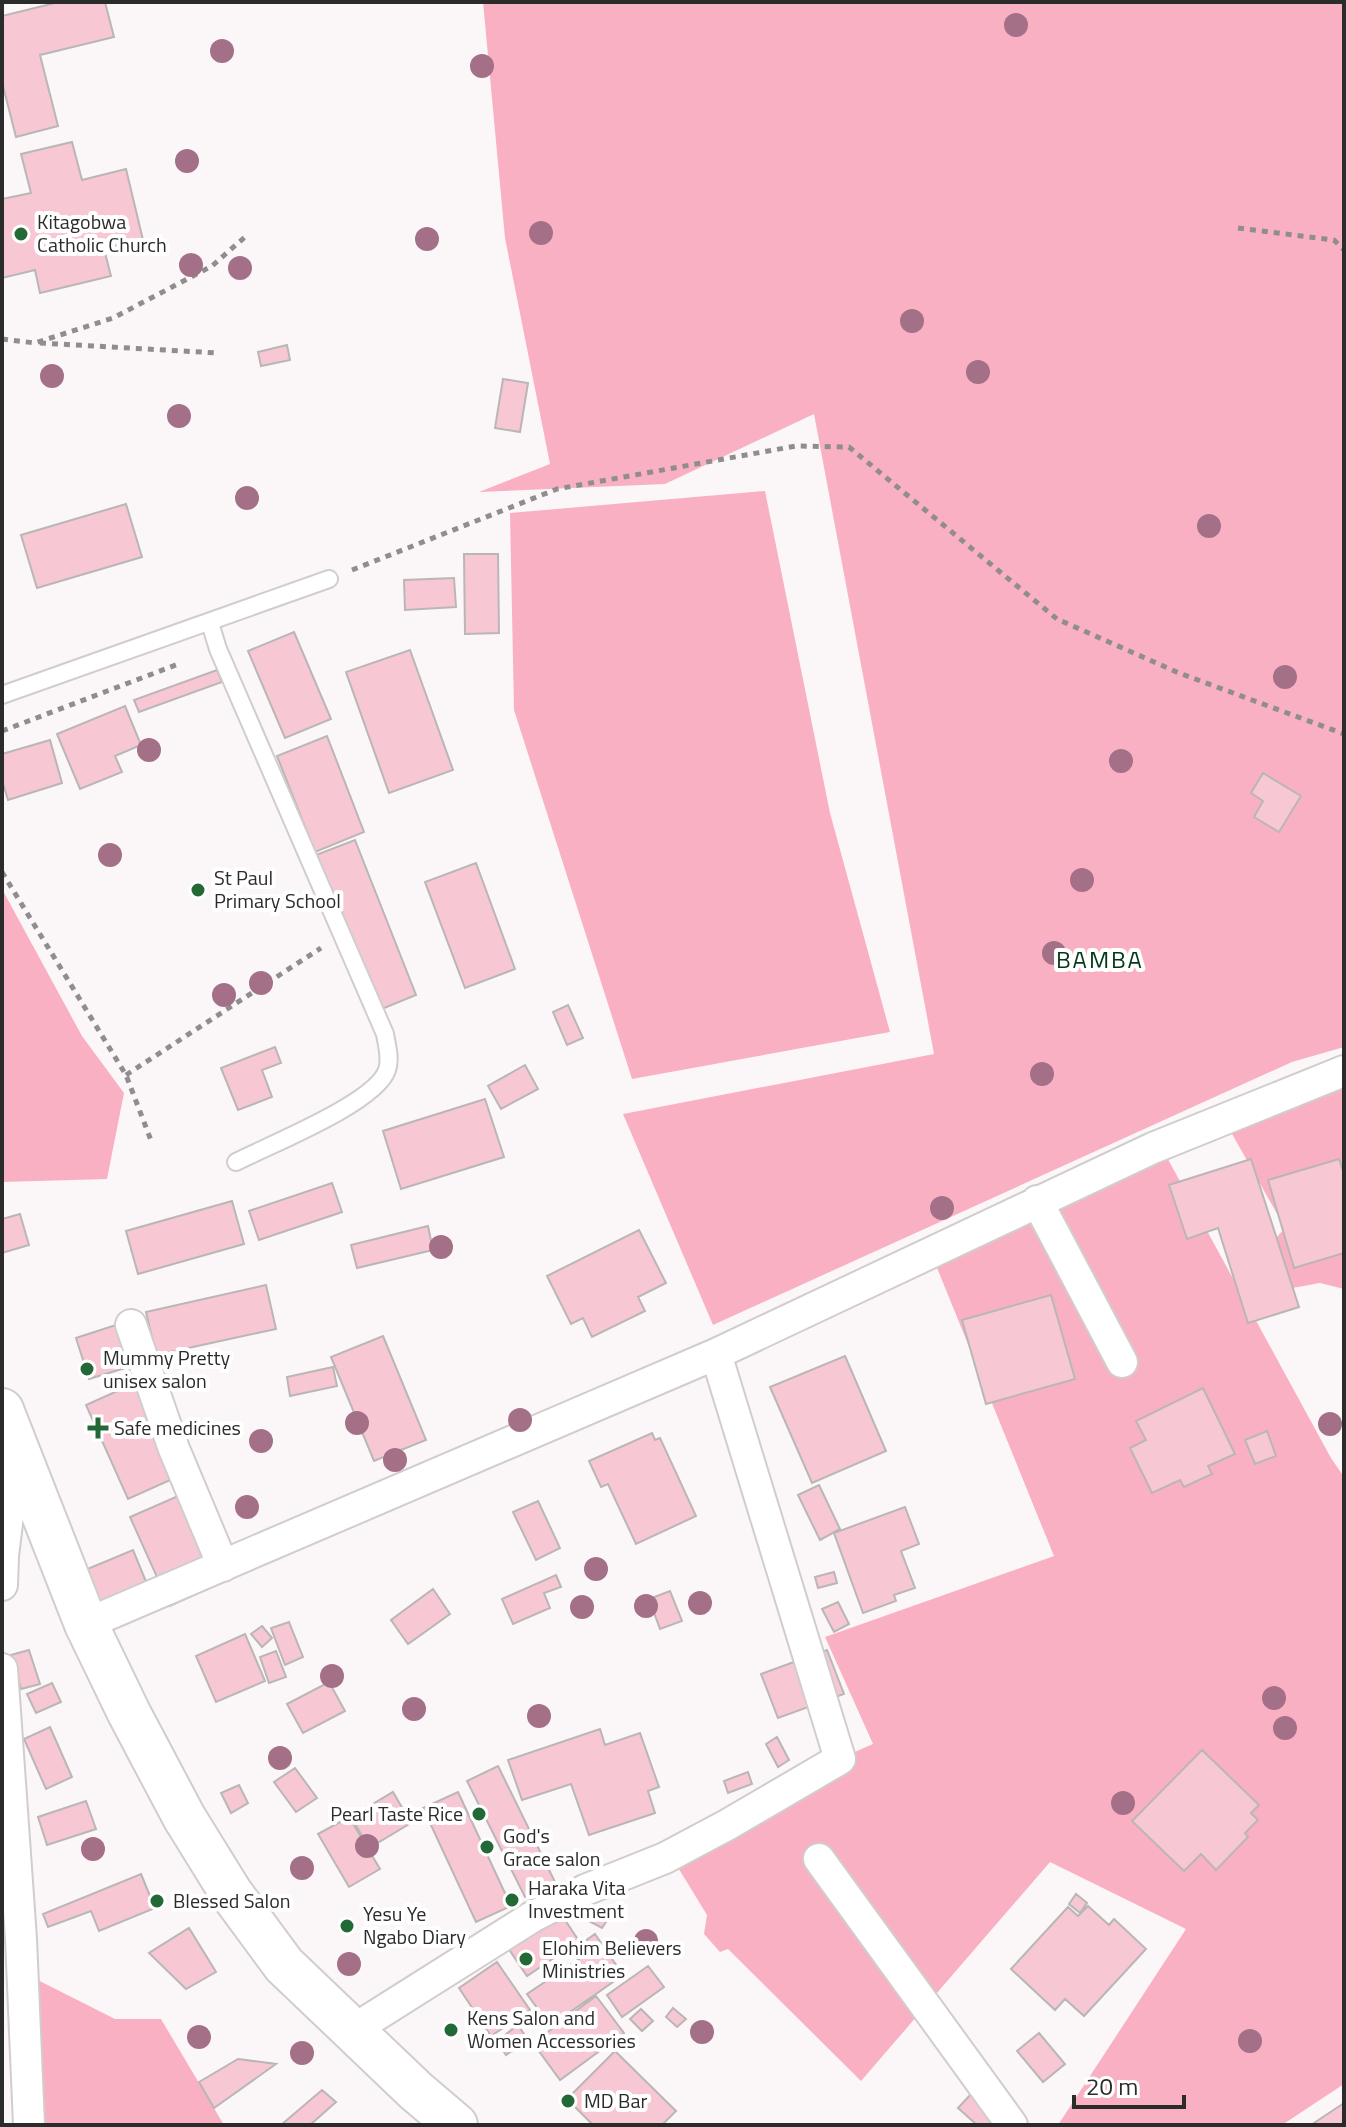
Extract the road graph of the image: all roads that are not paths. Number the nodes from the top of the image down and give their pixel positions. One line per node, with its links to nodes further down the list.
1 (329, 579): 2 (lane)
2 (210, 623): 3 (lane); 5 (lane)
3 (2, 695)
4 (1344, 1071): 6 (street)
5 (236, 1162)
6 (1037, 1201): 8 (street); 9 (street)
7 (131, 1325): 11 (street)
8 (716, 1354): 11 (street); 17 (street)
9 (1122, 1362)
10 (9, 1427): 12 (street); 13 (street)
11 (223, 1566): 13 (street)
12 (2, 1585)
13 (86, 1624): 17 (street)
14 (2, 1669): 16 (street)
15 (819, 1859): 20 (street)
16 (12, 1936): 18 (street)
17 (353, 2030): 19 (street)
18 (29, 2125)
19 (456, 2125)
20 (1012, 2125)

